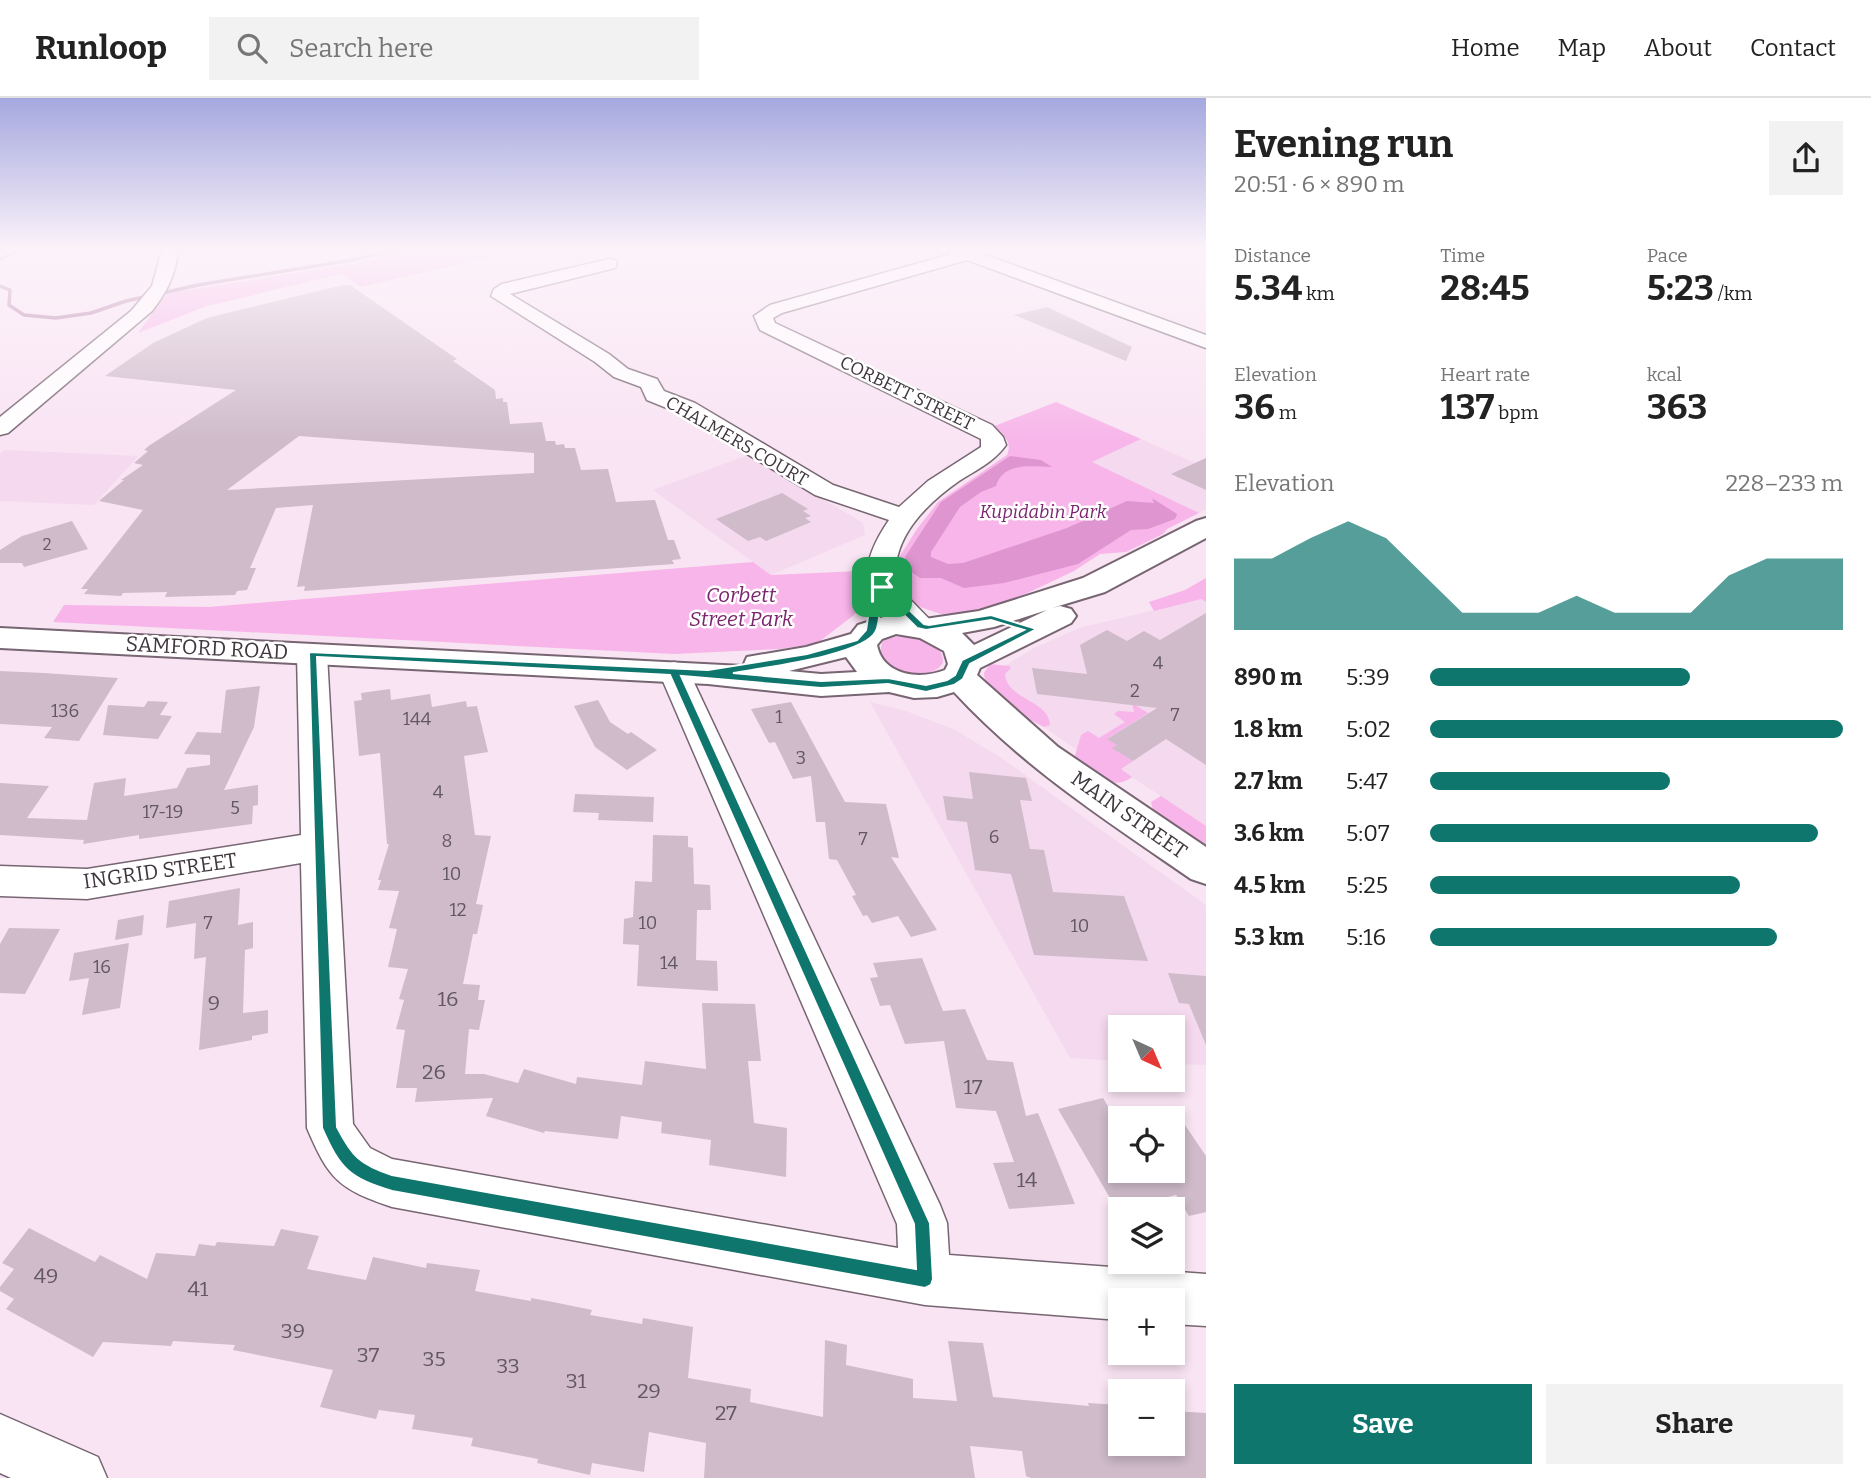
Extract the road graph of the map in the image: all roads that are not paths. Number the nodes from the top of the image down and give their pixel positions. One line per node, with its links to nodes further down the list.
1 (132, 314): 6 (street)
2 (530, 314): 7 (street, CHALMERS COURT)
3 (766, 314): 7 (street, CORBETT STREET)
4 (1131, 314): 5 (street)
5 (1206, 342)
6 (0, 428)
7 (907, 517): 10 (street, CORBETT STREET)
8 (1206, 527): 11 (main road)
9 (1206, 544): 13 (main road)
10 (882, 587): 12 (street); 14 (street, CORBETT STREET)
11 (991, 618): 12 (main road); 13 (main road)
12 (925, 627): 14 (main road); 17 (main road)
13 (1033, 629): 17 (main road)
14 (866, 636): 18 (main road, SAMFORD ROAD); 19 (main road)
15 (0, 638): 16 (main road, SAMFORD ROAD)
16 (312, 654): 18 (main road, SAMFORD ROAD); 21 (street)
17 (962, 669): 19 (main road); 20 (main road, MAIN STREET)
18 (691, 673): 19 (main road, SAMFORD ROAD); 24 (street)
19 (900, 684): 20 (main road, MAIN STREET)
20 (1052, 761): 22 (main road, MAIN STREET)
21 (319, 846): 23 (street, INGRID STREET); 24 (street)
22 (1206, 868)
23 (0, 881)
24 (925, 1279): 25 (street)
25 (1206, 1300)
26 (0, 1443): 27 (street)
27 (78, 1478)

